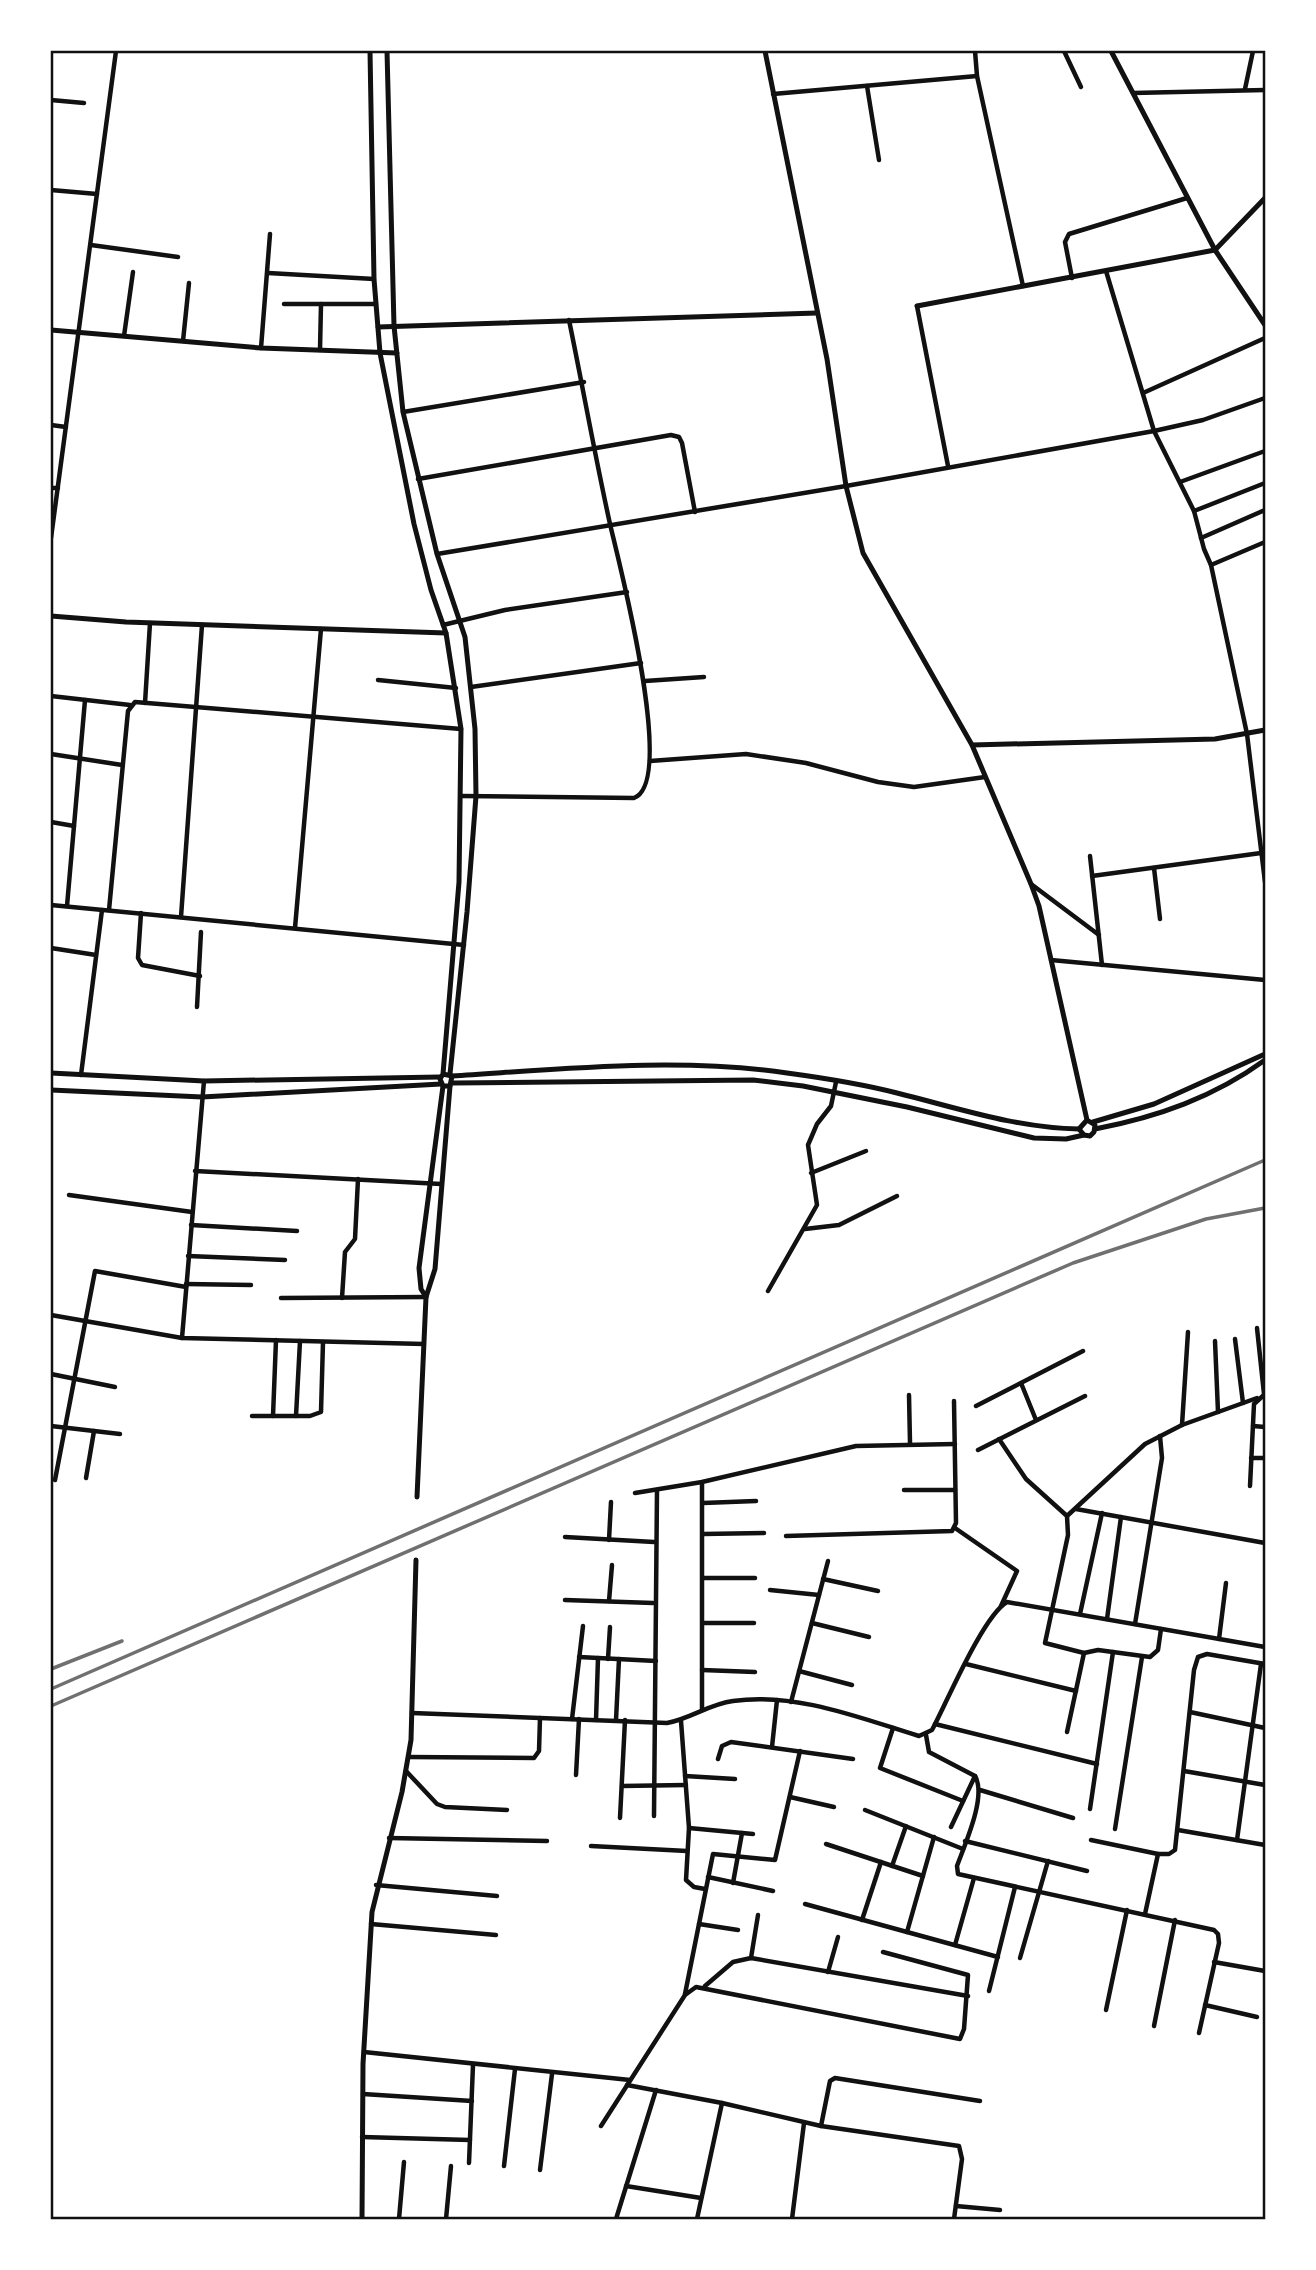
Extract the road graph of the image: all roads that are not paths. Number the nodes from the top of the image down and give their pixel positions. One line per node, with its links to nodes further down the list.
1 (116, 51): 20 (street)
2 (370, 51): 31 (street)
3 (387, 51): 41 (street)
4 (766, 51): 15 (street)
5 (975, 51): 9 (street)
6 (1063, 51): 11 (street)
7 (1111, 51): 14 (street)
8 (1253, 51): 12 (street)
9 (977, 76): 10 (street); 33 (street)
10 (867, 86): 15 (street); 18 (street)
11 (1081, 87)
12 (1245, 89): 13 (street); 14 (street)
13 (1265, 90)
14 (1133, 93): 21 (street)
15 (773, 94): 38 (street)
16 (51, 100): 17 (street)
17 (84, 103)
18 (879, 160)
19 (51, 190): 20 (street)
20 (97, 194): 24 (street)
21 (1187, 198): 25 (street); 30 (street)
22 (1265, 198): 25 (street)
23 (270, 234): 29 (street)
24 (91, 245): 26 (street); 44 (street)
25 (1215, 250): 27 (street); 40 (street)
26 (178, 257)
27 (1106, 271): 30 (street); 53 (street)
28 (133, 272): 45 (street)
29 (268, 273): 31 (street); 48 (street)
30 (1072, 278): 33 (street)
31 (374, 279): 36 (street)
32 (189, 284): 47 (street)
33 (1023, 287): 37 (street)
34 (284, 304): 35 (street)
35 (321, 304): 36 (street); 49 (street)
36 (376, 304): 42 (street)
37 (917, 306): 61 (street)
38 (817, 313): 39 (street); 65 (street)
39 (569, 319): 41 (street); 52 (street)
40 (1265, 323)
41 (394, 326): 42 (street); 51 (street)
42 (378, 327): 50 (street)
43 (51, 330): 44 (street)
44 (79, 332): 45 (street); 57 (street)
45 (124, 336): 47 (street)
46 (1265, 338): 53 (street)
47 (183, 341): 48 (street)
48 (261, 348): 49 (street)
49 (320, 350): 50 (street)
50 (380, 353): 51 (street); 82 (street)
51 (397, 353): 55 (street)
52 (583, 382): 55 (street); 59 (street)
53 (1143, 393): 58 (street)
54 (1265, 398): 58 (street)
55 (403, 412): 62 (street)
56 (51, 425): 57 (street)
57 (66, 427): 67 (street)
58 (1154, 430): 61 (street); 63 (street)
59 (595, 449): 62 (street); 70 (street); 71 (street)
60 (1265, 451): 63 (street)
61 (948, 466): 65 (street)
62 (417, 480): 75 (street)
63 (1180, 482): 69 (street)
64 (1265, 483): 69 (street)
65 (846, 486): 70 (street); 100 (street)
66 (51, 488): 67 (street)
67 (58, 488): 72 (street)
68 (1265, 510): 73 (street)
69 (1194, 511): 73 (street)
70 (695, 512): 71 (street)
71 (610, 524): 75 (street); 77 (street)
72 (51, 538)
73 (1201, 538): 76 (street)
74 (1265, 542): 76 (street)
75 (437, 554): 79 (street)
76 (1211, 565): 99 (street)
77 (627, 592): 79 (street); 85 (street)
78 (51, 616): 80 (street)
79 (461, 621): 82 (street); 89 (street)
80 (150, 623): 81 (street); 93 (street)
81 (202, 625): 83 (street); 95 (street)
82 (443, 625): 84 (street)
83 (321, 629): 84 (street); 96 (street)
84 (446, 633): 90 (street)
85 (641, 663): 88 (street); 89 (street)
86 (704, 677): 88 (street)
87 (378, 680): 90 (street)
88 (645, 681): 103 (street)
89 (471, 687): 107 (street)
90 (456, 688): 97 (street)
91 (51, 696): 92 (street)
92 (85, 700): 94 (street); 102 (street)
93 (145, 704): 94 (street); 95 (street)
94 (130, 705): 104 (street)
95 (196, 708): 96 (street); 120 (street)
96 (314, 717): 97 (street); 122 (street)
97 (461, 729): 106 (street)
98 (1265, 730): 99 (street)
99 (1247, 734): 100 (street); 110 (street)
100 (972, 745): 105 (street)
101 (51, 754): 102 (street)
102 (80, 758): 104 (street); 109 (street)
103 (650, 761): 105 (street); 107 (street)
104 (122, 765): 118 (street)
105 (985, 777): 115 (street)
106 (462, 796): 107 (street); 125 (street)
107 (476, 796): 126 (street)
108 (51, 822): 109 (street)
109 (74, 825): 117 (street)
110 (1261, 853): 112 (street); 114 (street)
111 (1090, 856): 113 (street)
112 (1154, 868): 113 (street); 121 (street)
113 (1092, 876): 124 (street)
114 (1265, 882)
115 (1031, 884): 124 (street); 129 (street)
116 (51, 905): 117 (street)
117 (66, 906): 118 (street)
118 (105, 910): 119 (street); 128 (street)
119 (141, 913): 120 (street); 131 (street)
120 (181, 917): 122 (street)
121 (1160, 919)
122 (295, 928): 125 (street)
123 (201, 932): 131 (street)
124 (1099, 934): 130 (street)
125 (454, 944): 126 (street); 138 (street)
126 (465, 945): 138 (street)
127 (51, 948): 128 (street)
128 (96, 955): 137 (street)
129 (1051, 960): 130 (street); 144 (street)
130 (1102, 965): 132 (street)
131 (200, 976): 133 (street)
132 (1265, 980)
133 (197, 1007)
134 (1265, 1054): 144 (street)
135 (1265, 1060): 146 (street)
136 (51, 1073): 137 (street)
137 (81, 1075): 139 (street)
138 (446, 1080): 139 (street); 140 (street); 142 (street); 143 (street); 152 (street); 153 (street)
139 (204, 1081): 143 (street)
140 (836, 1082): 142 (street); 145 (street)
141 (51, 1090): 143 (street)
142 (835, 1092): 147 (street); 150 (street)
143 (202, 1097): 149 (street)
144 (1090, 1121): 145 (street); 146 (street)
145 (1079, 1129): 147 (street)
146 (1096, 1129): 147 (street)
147 (1084, 1135)
148 (866, 1151): 150 (street)
149 (195, 1171): 151 (street); 156 (street)
150 (811, 1173): 158 (street)
151 (358, 1179): 152 (street); 167 (street)
152 (428, 1182): 153 (street); 165 (street)
153 (441, 1184): 165 (street)
154 (69, 1195): 156 (street)
155 (897, 1196): 158 (street)
156 (192, 1212): 157 (street)
157 (191, 1225): 159 (street); 160 (street)
158 (804, 1230): 164 (street)
159 (297, 1231)
160 (188, 1256): 161 (street); 163 (street)
161 (285, 1260)
162 (251, 1285): 163 (street)
163 (186, 1286): 169 (street); 172 (street)
164 (768, 1291)
165 (426, 1297): 167 (street); 178 (street)
166 (281, 1298): 167 (street)
167 (342, 1298)
168 (51, 1315): 169 (street)
169 (86, 1321): 172 (street); 181 (street)
170 (1257, 1328): 184 (street)
171 (1188, 1332): 196 (street)
172 (181, 1338): 174 (street)
173 (1235, 1339): 189 (street)
174 (276, 1340): 175 (street); 193 (street)
175 (300, 1341): 177 (street); 194 (street)
176 (1215, 1341): 191 (street)
177 (323, 1342): 178 (street); 194 (street)
178 (424, 1344): 218 (street)
179 (1083, 1351): 182 (street)
180 (51, 1374): 181 (street)
181 (75, 1378): 183 (street); 200 (street)
182 (1021, 1383): 190 (street); 195 (street)
183 (115, 1387)
184 (1265, 1394): 187 (street)
185 (909, 1395): 205 (street)
186 (1086, 1395): 195 (street)
187 (1257, 1398): 189 (street); 198 (street)
188 (954, 1401): 206 (street)
189 (1243, 1403): 191 (street)
190 (976, 1406)
191 (1217, 1412): 196 (street)
192 (252, 1416): 193 (street)
193 (273, 1416): 194 (street)
194 (296, 1416)
195 (1036, 1420): 204 (street)
196 (1182, 1425): 203 (street)
197 (51, 1426): 200 (street)
198 (1253, 1426): 199 (street); 208 (street)
199 (1265, 1427)
200 (65, 1428): 201 (street); 211 (street)
201 (94, 1431): 202 (street); 210 (street)
202 (120, 1434)
203 (1160, 1436): 222 (street); 226 (street)
204 (999, 1439): 207 (street); 224 (street)
205 (910, 1443): 206 (street); 212 (street)
206 (955, 1444): 216 (street)
207 (978, 1450)
208 (1251, 1458): 209 (street); 213 (street)
209 (1265, 1458)
210 (86, 1478)
211 (55, 1480)
212 (702, 1482): 214 (street); 221 (street)
213 (1250, 1486)
214 (657, 1490): 217 (street); 233 (street)
215 (904, 1490): 216 (street)
216 (955, 1490): 227 (street)
217 (635, 1493)
218 (418, 1497)
219 (611, 1502): 232 (street)
220 (756, 1502): 221 (street)
221 (703, 1503): 229 (street)
222 (1075, 1508): 223 (street); 224 (street)
223 (1102, 1513): 225 (street); 250 (street)
224 (1067, 1516): 249 (street)
225 (1121, 1517): 226 (street); 251 (street)
226 (1152, 1523): 234 (street); 255 (street)
227 (955, 1528): 230 (street); 248 (street)
228 (764, 1533): 229 (street)
229 (703, 1534): 238 (street)
230 (786, 1535)
231 (565, 1537): 232 (street)
232 (609, 1540): 233 (street)
233 (654, 1542): 247 (street)
234 (1265, 1543)
235 (416, 1560): 281 (street)
236 (828, 1561): 240 (street)
237 (612, 1566): 246 (street)
238 (703, 1578): 239 (street); 252 (street)
239 (755, 1578)
240 (823, 1579): 243 (street); 244 (street)
241 (1226, 1583): 260 (street)
242 (770, 1590): 244 (street)
243 (878, 1591)
244 (819, 1595): 254 (street)
245 (565, 1600): 246 (street)
246 (609, 1601): 247 (street)
247 (653, 1603): 269 (street)
248 (1001, 1606): 249 (street); 270 (street)
249 (1053, 1609): 250 (street); 262 (street)
250 (1080, 1614): 251 (street)
251 (1107, 1619): 255 (street)
252 (703, 1623): 253 (street); 272 (street)
253 (754, 1623)
254 (812, 1623): 259 (street); 273 (street)
255 (1135, 1624): 258 (street)
256 (583, 1626): 264 (street)
257 (610, 1627): 267 (street)
258 (1161, 1629): 260 (street); 265 (street)
259 (869, 1637)
260 (1219, 1639): 261 (street)
261 (1265, 1647)
262 (1084, 1653): 263 (street); 276 (street)
263 (1113, 1653): 265 (street); 301 (street)
264 (579, 1657): 266 (street); 283 (street)
265 (1142, 1657): 326 (street)
266 (598, 1658): 267 (street); 285 (street)
267 (608, 1658): 268 (street)
268 (619, 1659): 269 (street); 286 (street)
269 (656, 1661): 289 (street)
270 (966, 1664): 276 (street); 290 (street)
271 (1263, 1664): 280 (street); 291 (street)
272 (702, 1670): 274 (street); 279 (street)
273 (799, 1671): 275 (street); 278 (street)
274 (755, 1672)
275 (852, 1685)
276 (1076, 1691): 294 (street)
277 (777, 1700): 278 (street); 279 (street); 296 (street)
278 (792, 1702): 292 (street)
279 (702, 1710): 288 (street)
280 (1190, 1712): 291 (street); 303 (street)
281 (412, 1713): 282 (street); 298 (street)
282 (540, 1718): 283 (street); 298 (street)
283 (572, 1719): 284 (street)
284 (579, 1719): 285 (street); 304 (street)
285 (596, 1720): 286 (street)
286 (616, 1720): 287 (street)
287 (625, 1720): 289 (street); 311 (street)
288 (681, 1720): 289 (street); 305 (street)
289 (653, 1722): 312 (street)
290 (935, 1724): 295 (street); 301 (street)
291 (1254, 1726): 293 (street); 308 (street)
292 (893, 1728): 295 (street); 315 (street)
293 (1265, 1728)
294 (1067, 1732)
295 (926, 1735): 306 (street)
296 (772, 1746): 297 (street); 299 (street)
297 (800, 1751): 300 (street); 314 (street)
298 (409, 1757): 302 (street)
299 (718, 1759)
300 (853, 1759)
301 (1097, 1764): 319 (street)
302 (406, 1771): 317 (street); 330 (street)
303 (1184, 1771): 308 (street); 327 (street)
304 (576, 1774)
305 (685, 1776): 307 (street); 309 (street)
306 (975, 1776): 313 (street); 315 (street)
307 (735, 1779)
308 (1245, 1782): 310 (street); 333 (street)
309 (686, 1785): 312 (street); 325 (street)
310 (1265, 1785)
311 (622, 1786): 312 (street); 321 (street)
312 (654, 1786): 320 (street)
313 (980, 1790): 322 (street); 335 (street)
314 (790, 1797): 316 (street); 342 (street)
315 (963, 1801): 324 (street)
316 (834, 1807)
317 (507, 1810)
318 (865, 1810): 323 (street)
319 (1090, 1810)
320 (654, 1816)
321 (620, 1818)
322 (1073, 1818)
323 (905, 1826): 331 (street); 345 (street)
324 (951, 1827)
325 (689, 1828): 328 (street); 340 (street)
326 (1115, 1829)
327 (1178, 1830): 333 (street); 341 (street)
328 (742, 1833): 329 (street); 342 (street)
329 (753, 1834)
330 (388, 1838): 334 (street); 351 (street)
331 (934, 1838): 339 (street); 347 (street)
332 (1091, 1840): 341 (street)
333 (1237, 1840): 337 (street)
334 (547, 1841)
335 (965, 1841): 339 (street); 343 (street)
336 (826, 1844): 344 (street)
337 (1265, 1845)
338 (591, 1846): 340 (street)
339 (963, 1849): 349 (street)
340 (687, 1852): 353 (street)
341 (1158, 1854): 359 (street)
342 (738, 1856): 348 (street); 350 (street)
343 (1048, 1861): 346 (street); 355 (street)
344 (881, 1862): 345 (street); 361 (street)
345 (892, 1866): 347 (street)
346 (1087, 1871)
347 (923, 1876): 366 (street)
348 (708, 1877): 350 (street); 353 (street)
349 (974, 1878): 352 (street); 369 (street)
350 (733, 1883): 354 (street)
351 (376, 1885): 356 (street); 363 (street)
352 (1015, 1887): 355 (street); 371 (street)
353 (705, 1889): 364 (street)
354 (773, 1891)
355 (1039, 1892): 358 (street); 373 (street)
356 (497, 1896)
357 (805, 1905): 361 (street)
358 (1127, 1910): 359 (street); 382 (street)
359 (1145, 1914): 362 (street)
360 (758, 1915): 372 (street)
361 (862, 1920): 366 (street)
362 (1175, 1920): 374 (street); 384 (street)
363 (371, 1924): 367 (street); 386 (street)
364 (699, 1924): 365 (street); 379 (street)
365 (738, 1930)
366 (907, 1932): 369 (street)
367 (496, 1935)
368 (838, 1937): 376 (street)
369 (955, 1945): 371 (street)
370 (883, 1952): 380 (street)
371 (998, 1957): 378 (street)
372 (751, 1958): 376 (street); 377 (street)
373 (1020, 1958)
374 (1214, 1962): 375 (street); 381 (street)
375 (1265, 1971)
376 (828, 1972): 380 (street)
377 (704, 1987): 379 (street); 380 (street)
378 (989, 1991)
379 (685, 1996): 390 (street)
380 (968, 1996)
381 (1205, 2005): 383 (street); 385 (street)
382 (1106, 2010)
383 (1257, 2017)
384 (1154, 2026)
385 (1199, 2033)
386 (364, 2052): 387 (street); 392 (street)
387 (473, 2065): 388 (street); 393 (street)
388 (515, 2070): 389 (street); 403 (street)
389 (552, 2074): 390 (street); 405 (street)
390 (629, 2083): 391 (street); 397 (street)
391 (656, 2091): 395 (street); 406 (street)
392 (363, 2094): 393 (street); 399 (street)
393 (472, 2101): 400 (street)
394 (980, 2101): 398 (street)
395 (722, 2102): 396 (street); 407 (street)
396 (804, 2123): 398 (street); 415 (street)
397 (601, 2126)
398 (821, 2126): 408 (street)
399 (362, 2137): 400 (street); 410 (street)
400 (470, 2140): 402 (street)
401 (404, 2162): 411 (street)
402 (469, 2163)
403 (504, 2165)
404 (452, 2166): 412 (street)
405 (540, 2170)
406 (626, 2186): 407 (street); 413 (street)
407 (701, 2198): 414 (street)
408 (956, 2206): 409 (street); 416 (street)
409 (1000, 2210)
410 (362, 2219)
411 (399, 2219)
412 (446, 2219)
413 (615, 2219)
414 (696, 2219)
415 (792, 2219)
416 (954, 2219)

